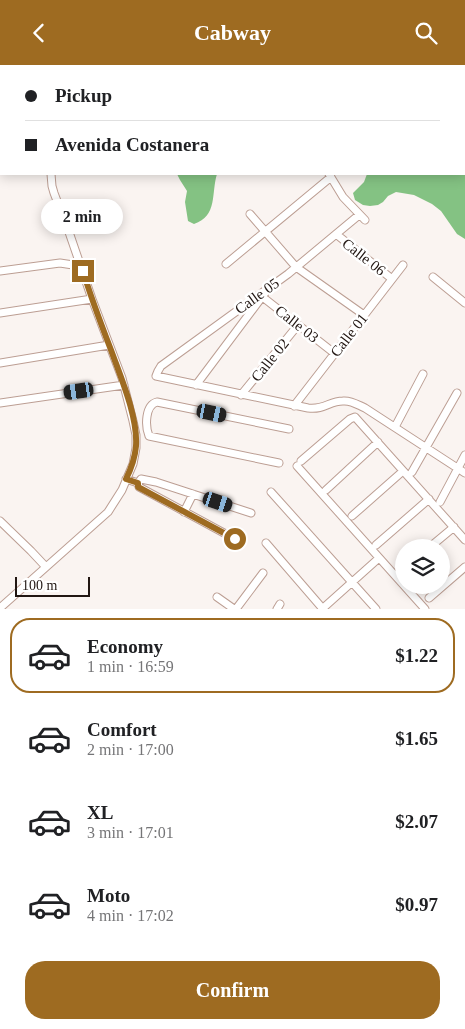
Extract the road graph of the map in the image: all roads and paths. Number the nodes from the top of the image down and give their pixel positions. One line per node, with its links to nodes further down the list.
1 (52, 175): 10 (street)
2 (330, 175): 4 (street); 5 (street, Calle 05)
3 (250, 215): 4 (street)
4 (265, 232): 6 (street); 8 (street)
5 (336, 234): 8 (street, Calle 05); 12 (street, Calle 06)
6 (226, 264)
7 (403, 265): 12 (street, Calle 01)
8 (296, 267): 13 (street, Calle 05); 17 (street)
9 (0, 271): 10 (street)
10 (83, 271): 14 (street)
11 (433, 277): 15 (street)
12 (392, 279): 17 (street, Calle 01)
13 (261, 296): 18 (street, Calle 03); 24 (street); 24 (street, Calle 05)
14 (92, 299): 16 (street); 19 (street)
15 (465, 303)
16 (0, 313)
17 (364, 315): 20 (street, Calle 01)
18 (298, 325): 20 (street, Calle 03); 26 (street, Calle 02)
19 (109, 345): 21 (street); 23 (street)
20 (334, 353): 28 (street, Calle 01)
21 (0, 363)
22 (423, 374): 31 (street)
23 (124, 385): 27 (street); 30 (street)
24 (196, 385): 26 (street)
25 (457, 393): 34 (street)
26 (241, 395): 28 (street)
27 (0, 403)
28 (294, 406): 31 (street)
29 (147, 418): 30 (street); 32 (street); 36 (street)
30 (133, 421): 41 (street)
31 (394, 427): 34 (street)
32 (289, 429)
33 (378, 442): 38 (street); 43 (street); 58 (street)
34 (426, 448): 37 (street); 39 (street)
35 (465, 455): 37 (street)
36 (279, 463)
37 (458, 469): 40 (street); 47 (street)
38 (403, 471): 46 (street); 50 (street)
39 (412, 472)
40 (465, 473)
41 (126, 479): 42 (street); 59 (street)
42 (138, 483): 45 (street); 48 (street)
43 (326, 490)
44 (271, 492): 62 (street)
45 (193, 494): 48 (street); 49 (street)
46 (428, 499): 52 (street); 57 (street)
47 (440, 502)
48 (184, 512): 53 (street)
49 (251, 513)
50 (352, 516)
51 (0, 521): 59 (street)
52 (454, 527): 54 (street); 55 (street)
53 (235, 539)
54 (440, 539)
55 (465, 540)
56 (266, 543): 67 (street)
57 (376, 545)
58 (379, 558): 62 (street); 69 (street)
59 (46, 567): 65 (street)
60 (465, 567): 64 (street)
61 (263, 573): 66 (street)
62 (352, 582): 67 (street); 68 (street)
63 (217, 597): 66 (street)
64 (429, 598)
65 (0, 608)
66 (235, 609)
67 (322, 609)
68 (376, 609)
69 (424, 609)

